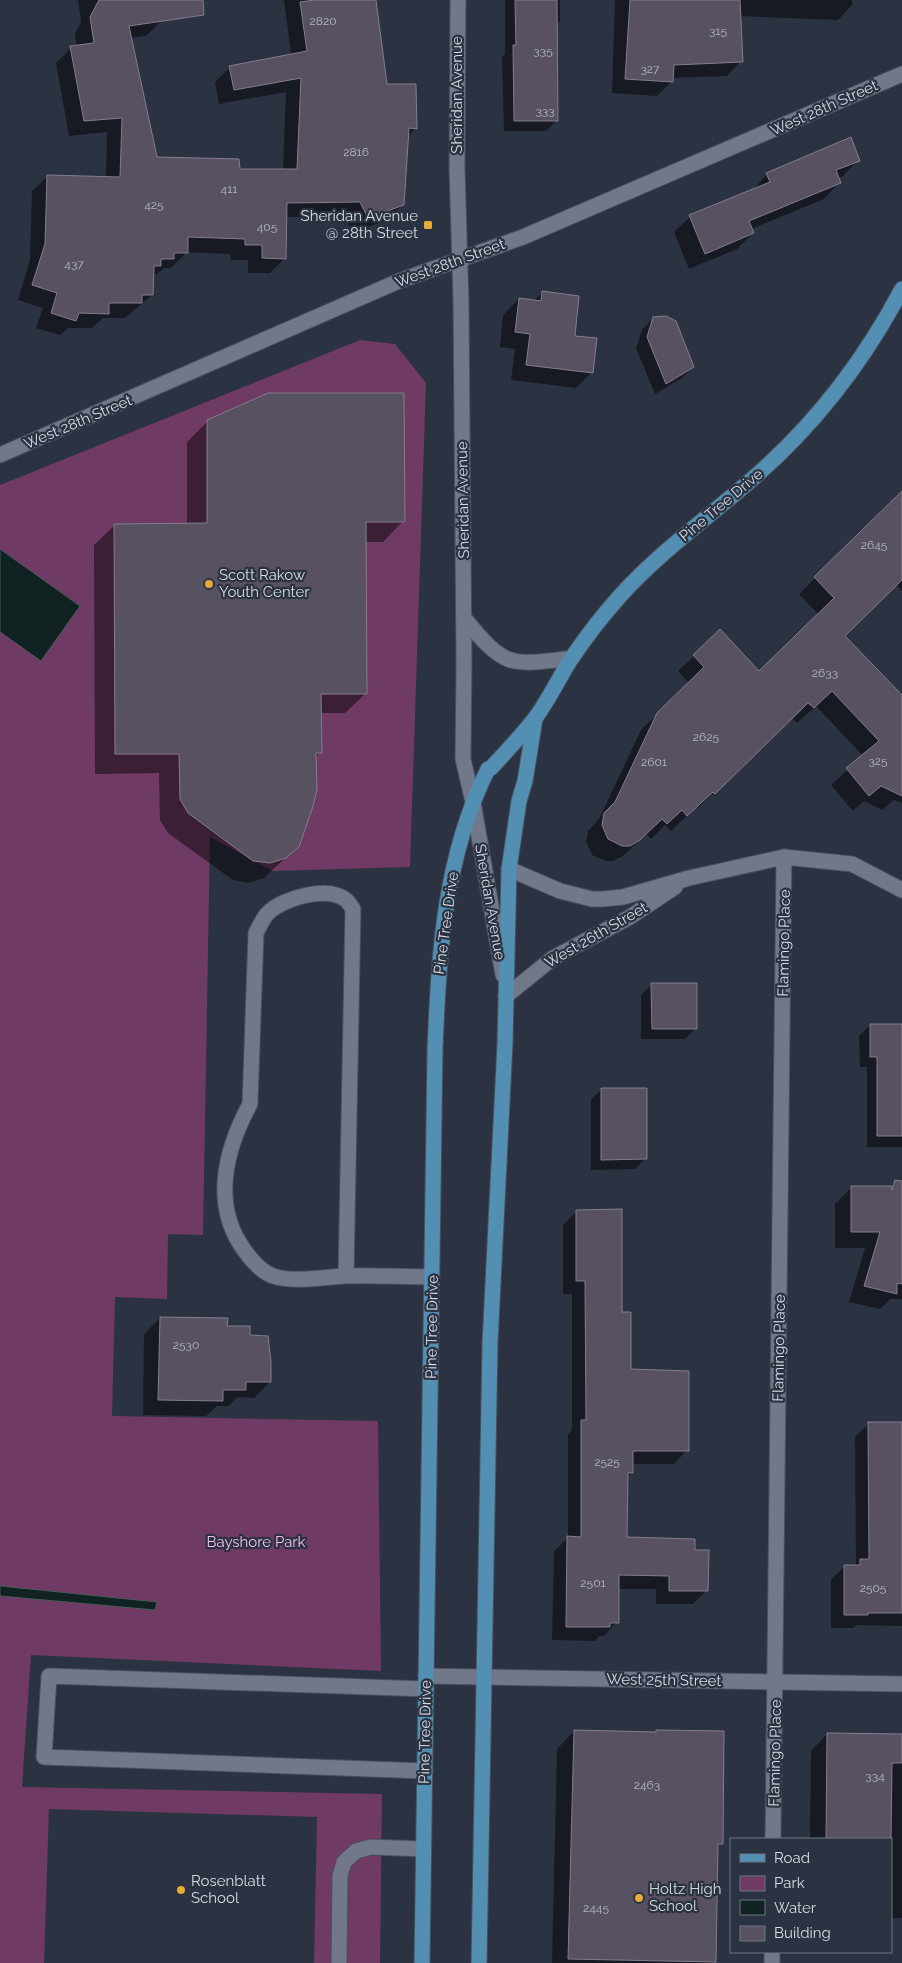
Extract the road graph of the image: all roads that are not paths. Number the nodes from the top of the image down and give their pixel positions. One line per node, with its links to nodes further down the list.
1 (458, 0): 3 (street, Sheridan Avenue)
2 (902, 74): 3 (street, West 28th Street)
3 (459, 261): 5 (street, West 28th Street); 6 (street, Sheridan Avenue)
4 (902, 289): 7 (main road, Pine Tree Drive)
5 (0, 455)
6 (464, 618): 7 (street); 9 (street, Sheridan Avenue)
7 (572, 658): 8 (main road, Pine Tree Drive)
8 (535, 717): 9 (main road, Pine Tree Drive); 11 (main road, Pine Tree Drive)
9 (473, 802): 14 (street, Sheridan Avenue); 16 (main road, Pine Tree Drive)
10 (784, 857): 12 (street, West 26th Street); 13 (street, West 26th Street); 18 (street, Flamingo Place)
11 (509, 869): 12 (street, West 26th Street); 14 (main road, Pine Tree Drive)
12 (689, 878): 14 (street, West 26th Street)
13 (902, 890)
14 (506, 996): 17 (main road, Pine Tree Drive)
15 (346, 1276): 15 (street); 16 (street)
16 (432, 1277): 19 (main road, Pine Tree Drive)
17 (483, 1678): 18 (street, West 25th Street); 19 (street, West 25th Street); 26 (main road, Pine Tree Drive)
18 (776, 1682): 20 (street, West 25th Street); 22 (street, Flamingo Place)
19 (426, 1683): 21 (main road, Pine Tree Drive); 21 (street, West 25th Street)
20 (902, 1684)
21 (424, 1771): 23 (main road, Pine Tree Drive)
22 (773, 1838)
23 (423, 1849): 24 (street); 25 (main road, Pine Tree Drive)
24 (339, 1963)
25 (422, 1963)
26 (479, 1963)

